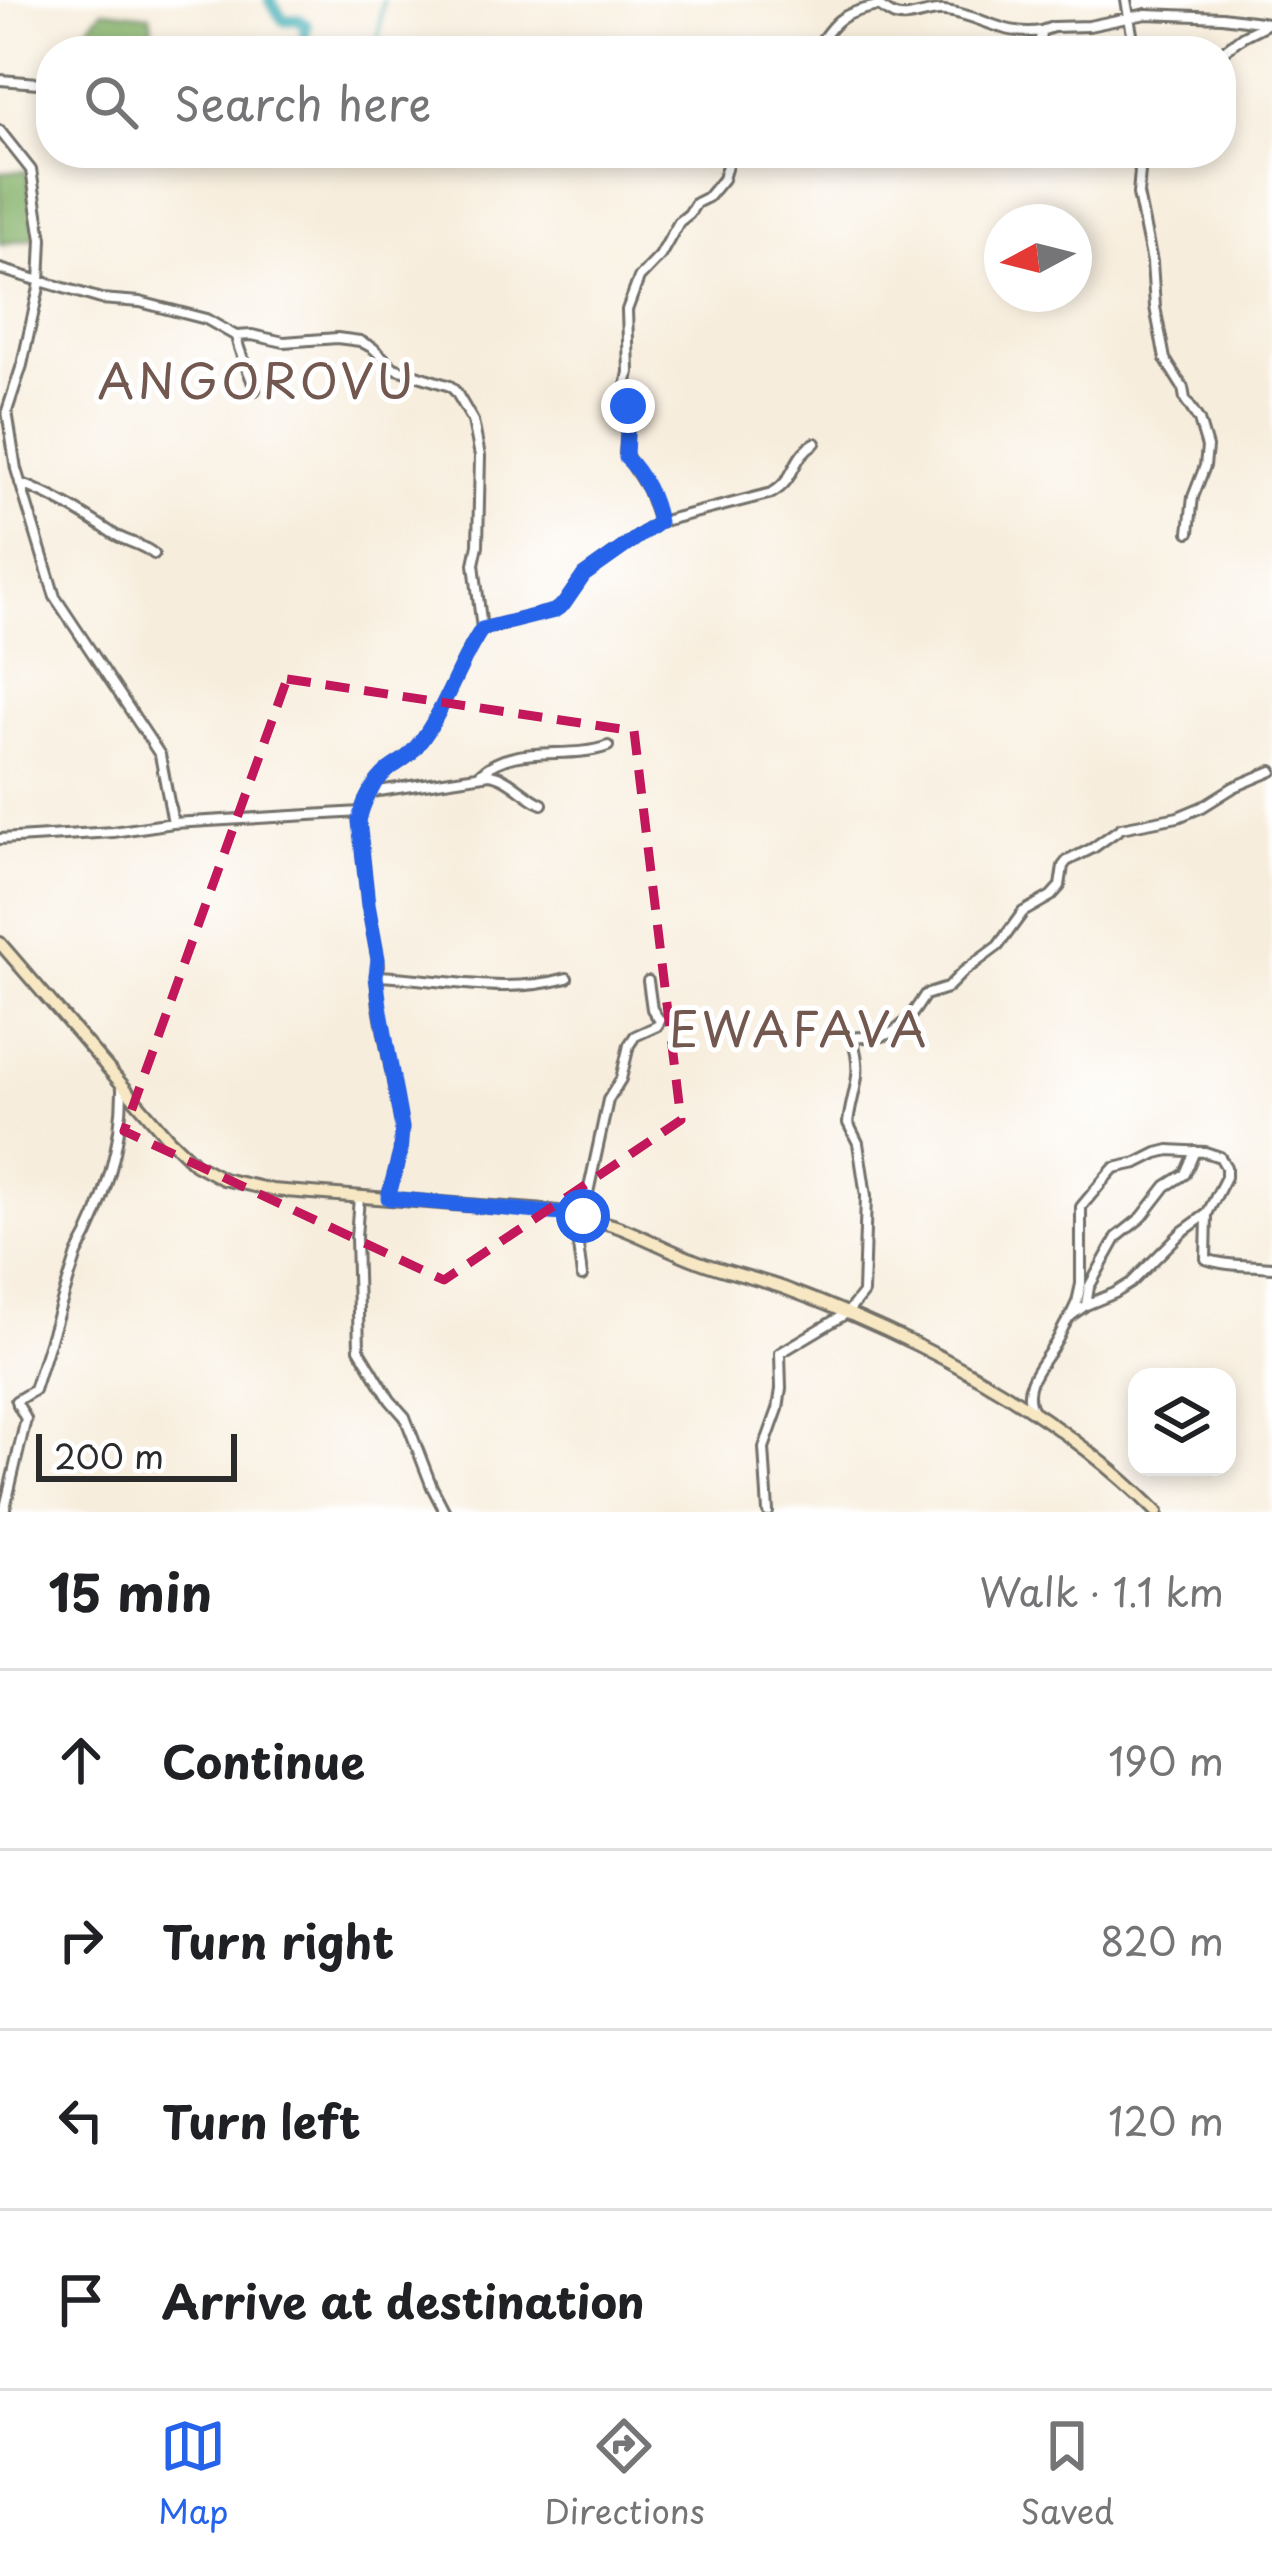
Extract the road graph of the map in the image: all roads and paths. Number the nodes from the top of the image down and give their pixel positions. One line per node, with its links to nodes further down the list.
1 (1126, 0): 3 (street)
2 (889, 5): 5 (street); 6 (street)
3 (1131, 17): 4 (street); 5 (street); 8 (street)
4 (1270, 22): 9 (street)
5 (1041, 31): 7 (street)
6 (824, 36)
7 (1040, 36)
8 (1133, 36)
9 (1236, 41)
10 (0, 80): 11 (street)
11 (36, 83)
12 (0, 131): 16 (street)
13 (726, 168): 21 (street)
14 (1139, 168): 22 (street)
15 (0, 269): 16 (street)
16 (40, 283): 17 (street); 20 (street)
17 (236, 336): 18 (street); 24 (street)
18 (255, 390)
19 (815, 443): 21 (street)
20 (20, 483): 23 (street); 31 (street)
21 (659, 522): 24 (street)
22 (1189, 532)
23 (154, 554)
24 (482, 629): 28 (street)
25 (608, 746): 27 (street)
26 (1272, 771): 46 (street)
27 (478, 775): 28 (street); 29 (street)
28 (371, 793): 30 (street)
29 (542, 804)
30 (361, 812): 31 (street); 34 (street)
31 (172, 823): 32 (street)
32 (0, 839)
33 (0, 943): 37 (street)
34 (376, 976): 35 (street); 40 (street)
35 (567, 978)
36 (648, 981): 42 (street)
37 (122, 1085): 39 (street); 49 (street)
38 (1195, 1151): 41 (street); 45 (street); 47 (street)
39 (359, 1196): 40 (street); 50 (street)
40 (388, 1198): 42 (street)
41 (1207, 1214): 43 (street); 45 (street)
42 (579, 1215): 44 (street); 46 (street)
43 (1272, 1267)
44 (582, 1276)
45 (1086, 1305): 47 (street)
46 (847, 1313): 48 (street); 51 (street)
47 (1070, 1317): 48 (street)
48 (1033, 1411): 52 (street)
49 (4, 1512)
50 (445, 1512)
51 (768, 1512)
52 (1157, 1512)

